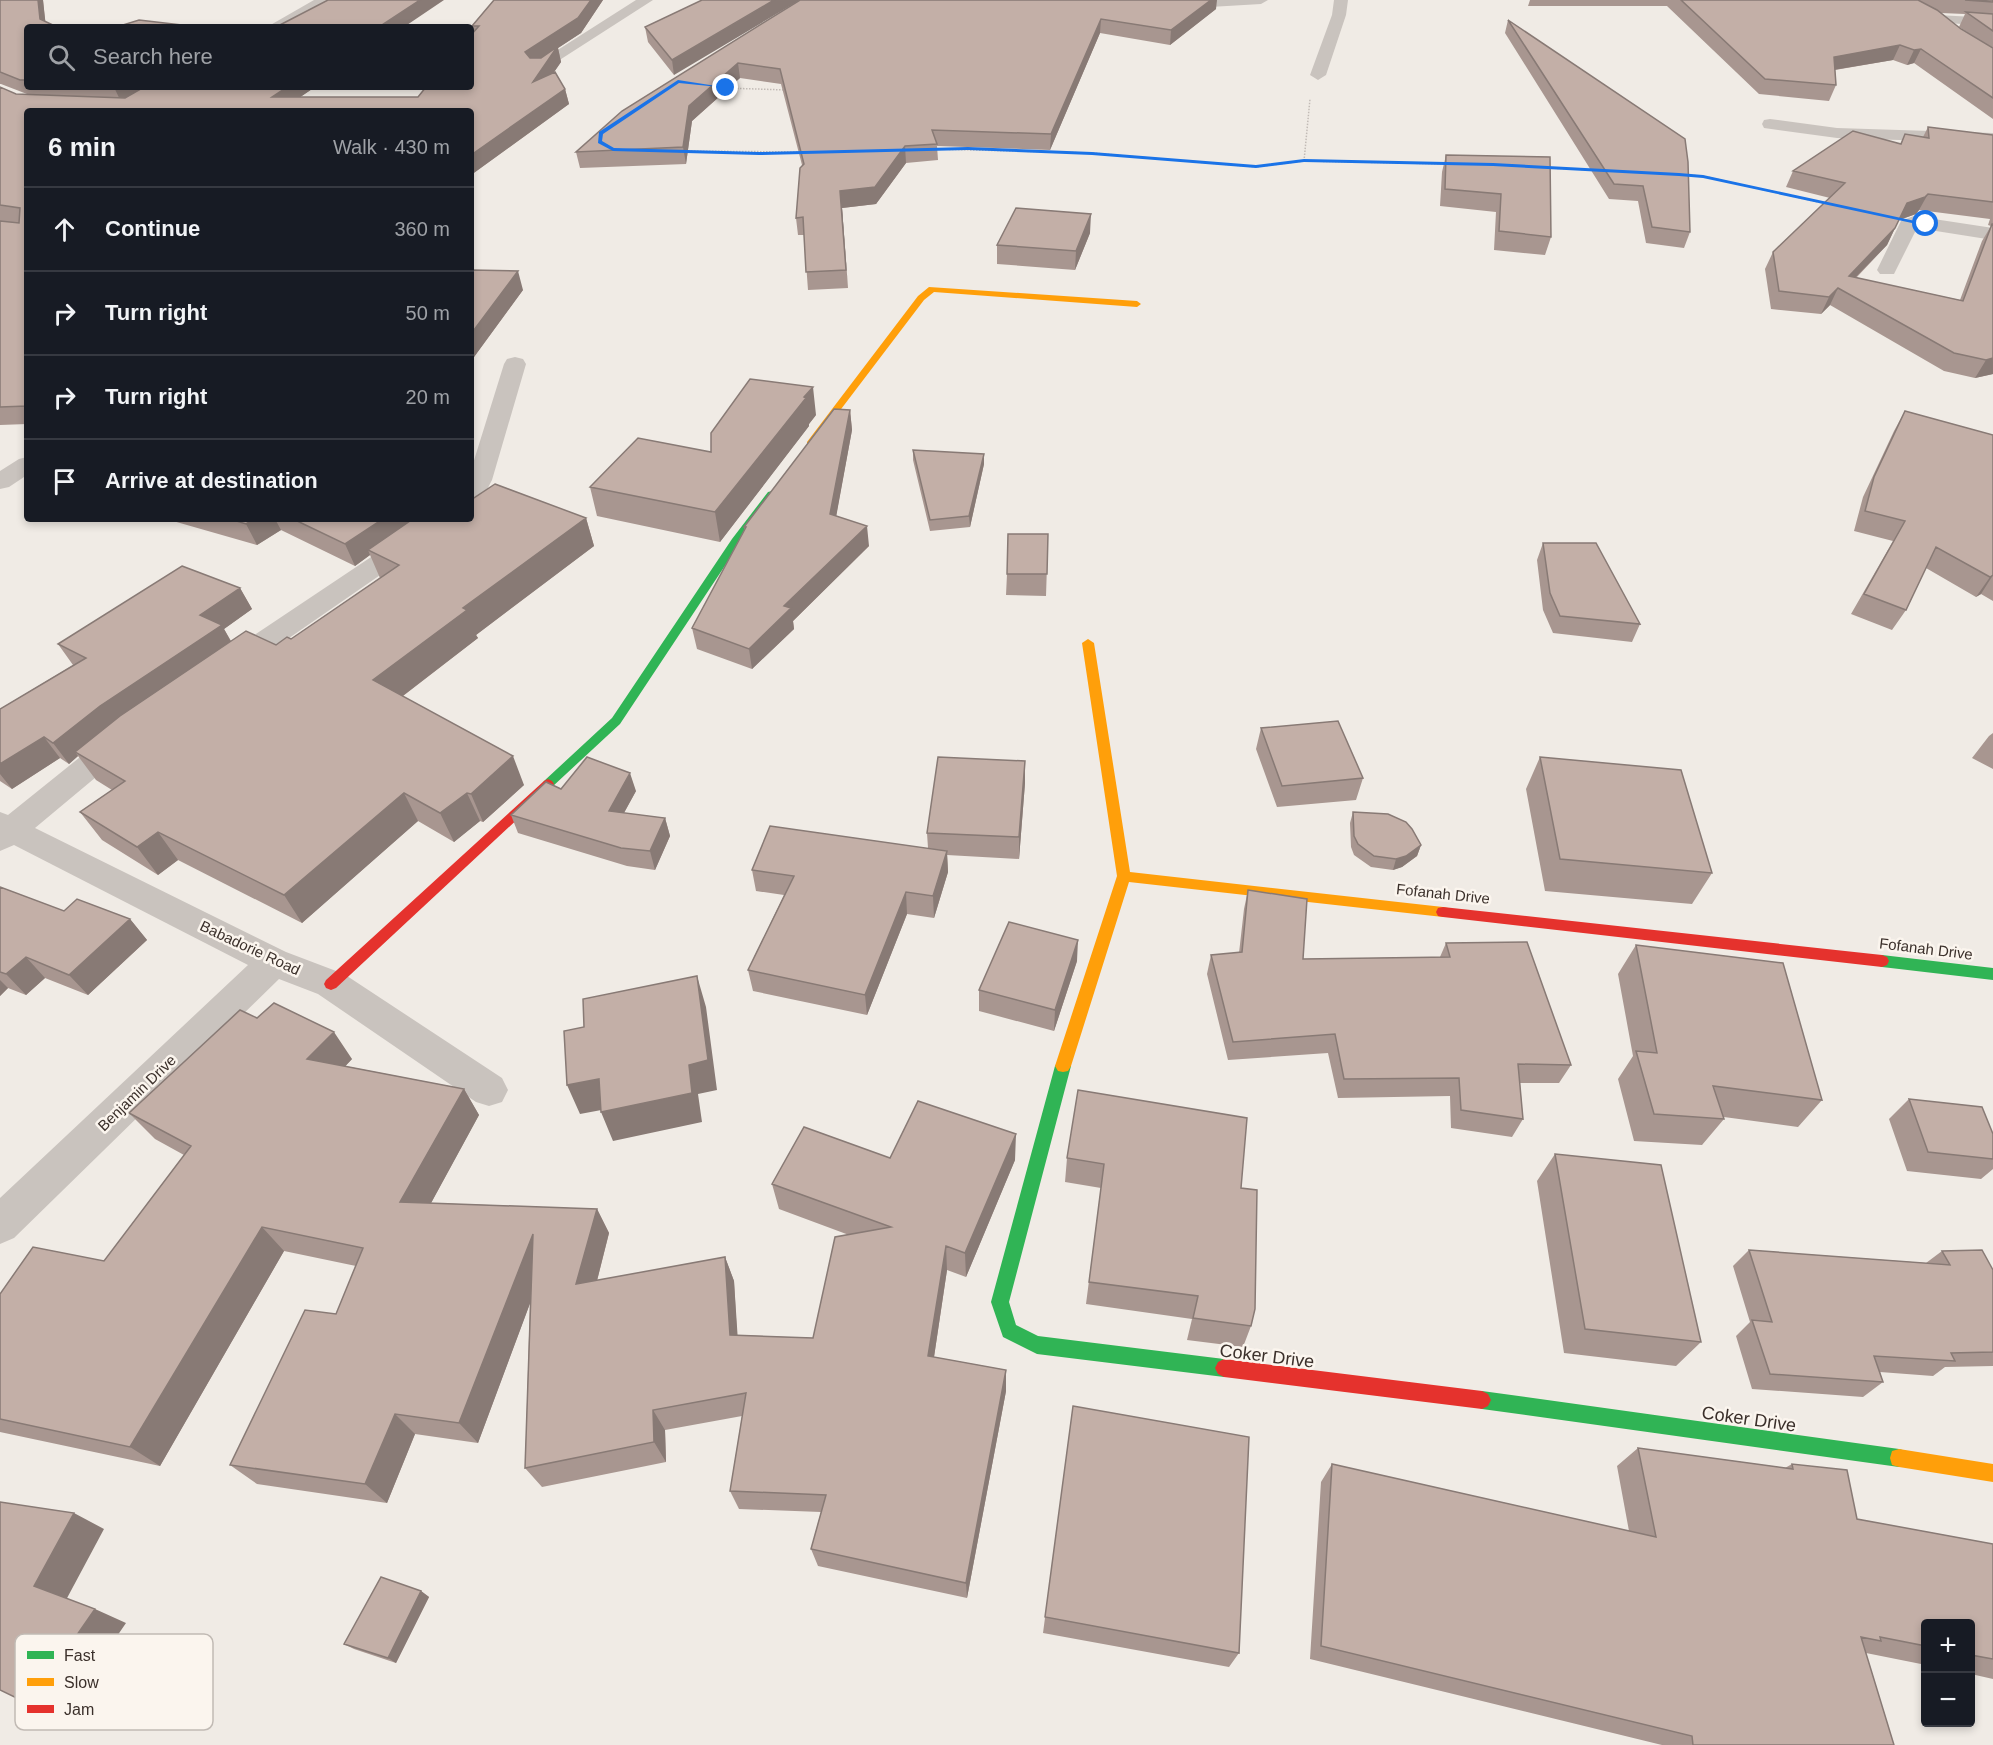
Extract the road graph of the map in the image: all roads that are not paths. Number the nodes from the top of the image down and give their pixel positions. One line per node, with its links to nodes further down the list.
1 (324, 0): 7 (street)
2 (646, 0): 9 (street)
3 (1090, 0): 4 (street)
4 (1261, 0)
5 (1341, 0): 10 (street)
6 (1993, 22): 8 (street)
7 (280, 24)
8 (1952, 32)
9 (539, 67)
10 (1318, 75)
11 (1770, 124): 12 (street)
12 (1993, 138)
13 (1993, 234): 14 (street)
14 (1887, 270)
15 (1137, 304): 17 (street)
16 (515, 364): 21 (street)
17 (800, 457)
18 (24, 467): 19 (street)
19 (0, 482)
20 (779, 485): 30 (street)
21 (474, 492)
22 (441, 522): 24 (street)
23 (1088, 643): 27 (street)
24 (204, 683)
25 (146, 723): 26 (street)
26 (4, 830): 28 (street, Babadorie Road)
27 (1124, 876): 29 (street, Fofanah Drive); 33 (street, Coker Drive)
28 (274, 962): 30 (street, Babadorie Road); 32 (street, Benjamin Drive)
29 (1993, 974)
30 (331, 984): 31 (street, Babadorie Road)
31 (489, 1090)
32 (0, 1225)
33 (1993, 1473)

